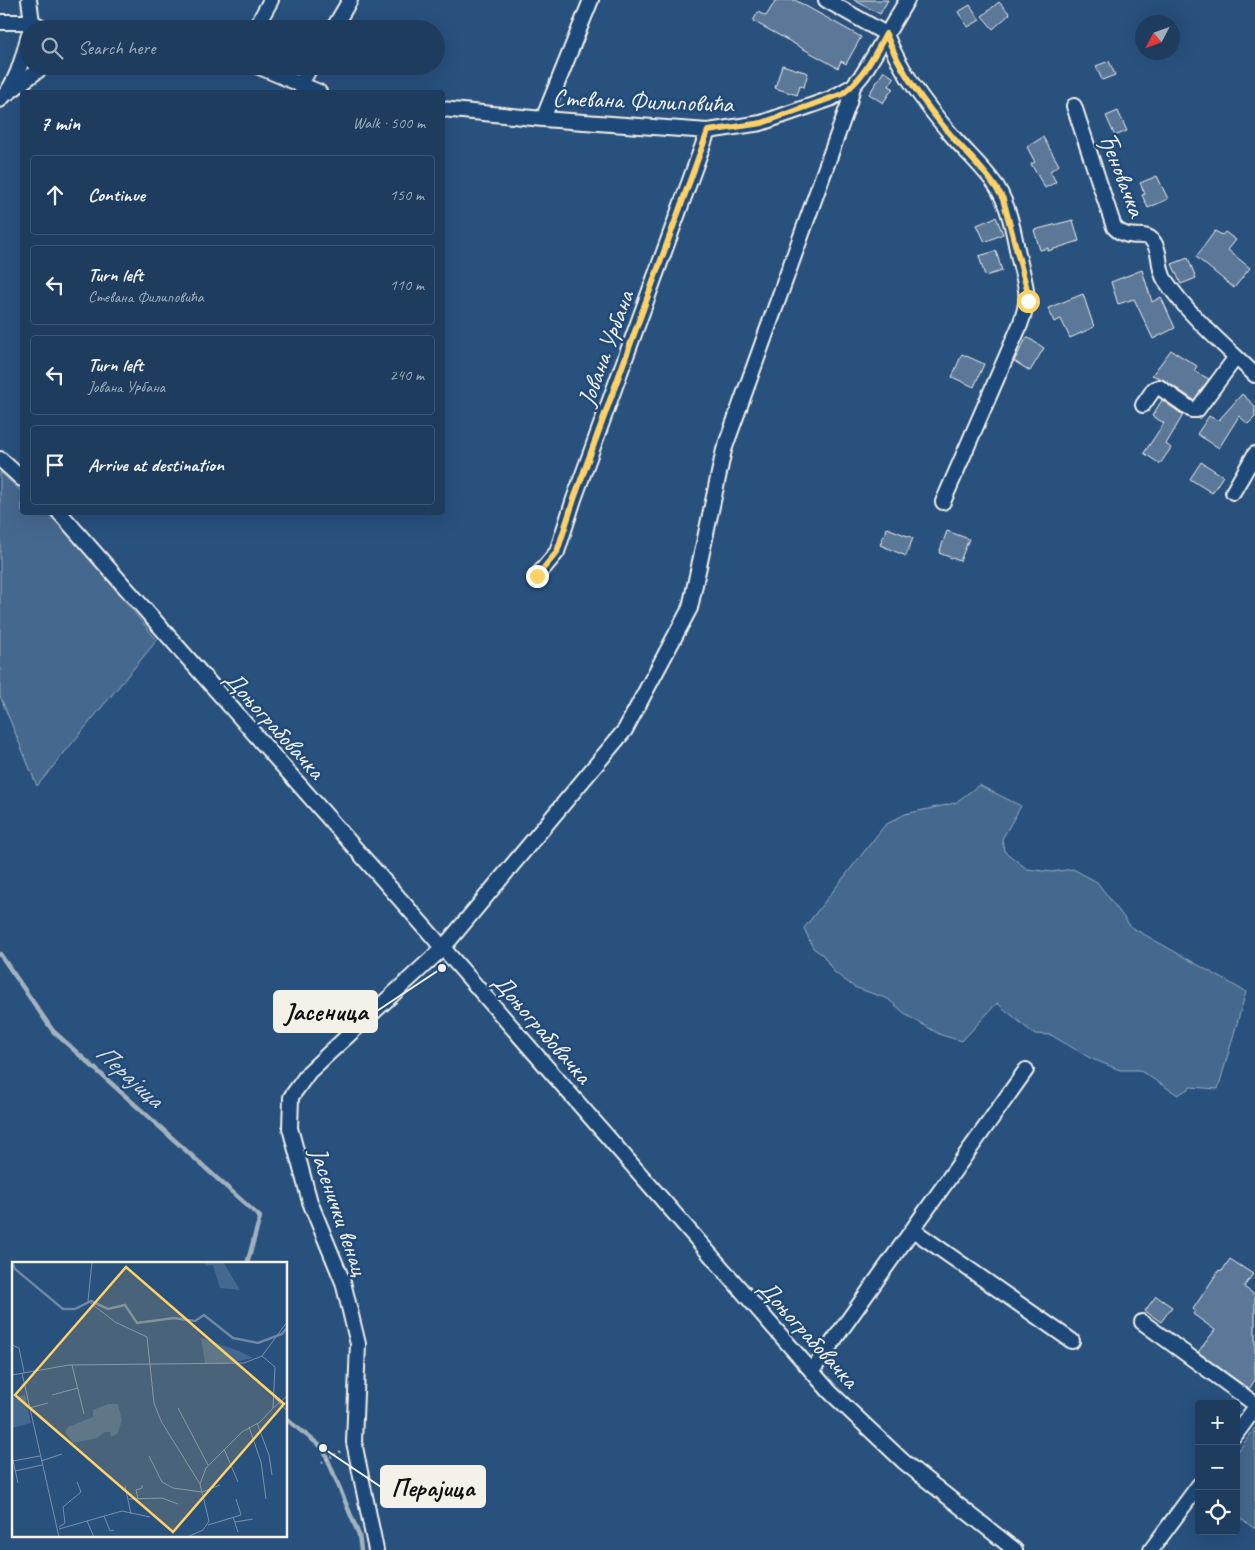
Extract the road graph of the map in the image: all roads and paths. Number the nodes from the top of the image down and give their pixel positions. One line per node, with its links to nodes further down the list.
1 (29, 0): 7 (street)
2 (271, 0): 8 (street)
3 (350, 0): 9 (street)
4 (592, 0): 23 (street)
5 (826, 0): 12 (street)
6 (907, 0): 12 (street, Стевана Филиповића)
7 (30, 20)
8 (260, 20)
9 (338, 20)
10 (0, 22): 11 (street)
11 (20, 26)
12 (886, 34): 18 (street, Стевана Филиповића); 32 (street)
13 (20, 63): 20 (street)
14 (32, 75): 20 (street)
15 (276, 75): 17 (street)
16 (306, 75): 17 (street)
17 (300, 86): 19 (street)
18 (853, 86): 24 (street, Стевана Филиповића); 35 (street, Јасенички венац)
19 (313, 90)
20 (4, 96)
21 (1074, 106): 25 (street, Ђеновачка)
22 (445, 109): 23 (street, Стевана Филиповића)
23 (544, 119): 24 (street, Стевана Филиповића)
24 (708, 131): 34 (street, Јована Урбана)
25 (1236, 357): 26 (street, Ђеновачка); 27 (street)
26 (1255, 375)
27 (1143, 405)
28 (1255, 454): 31 (street)
29 (0, 459): 30 (street)
30 (20, 477)
31 (1233, 492)
32 (943, 502)
33 (62, 515): 35 (street, Доњограбовачка)
34 (537, 576)
35 (443, 948): 40 (street, Доњограбовачка); 47 (street, Јасенички венац)
36 (1026, 1070): 37 (street)
37 (912, 1230): 39 (street); 40 (street)
38 (1142, 1322): 41 (street)
39 (1072, 1341)
40 (812, 1371): 48 (street, Доњограбовачка)
41 (1255, 1404)
42 (1255, 1408): 43 (street)
43 (1240, 1429)
44 (342, 1451): 45 (path)
45 (322, 1462)
46 (1195, 1490): 49 (street)
47 (376, 1550)
48 (1015, 1550)
49 (1151, 1550)

